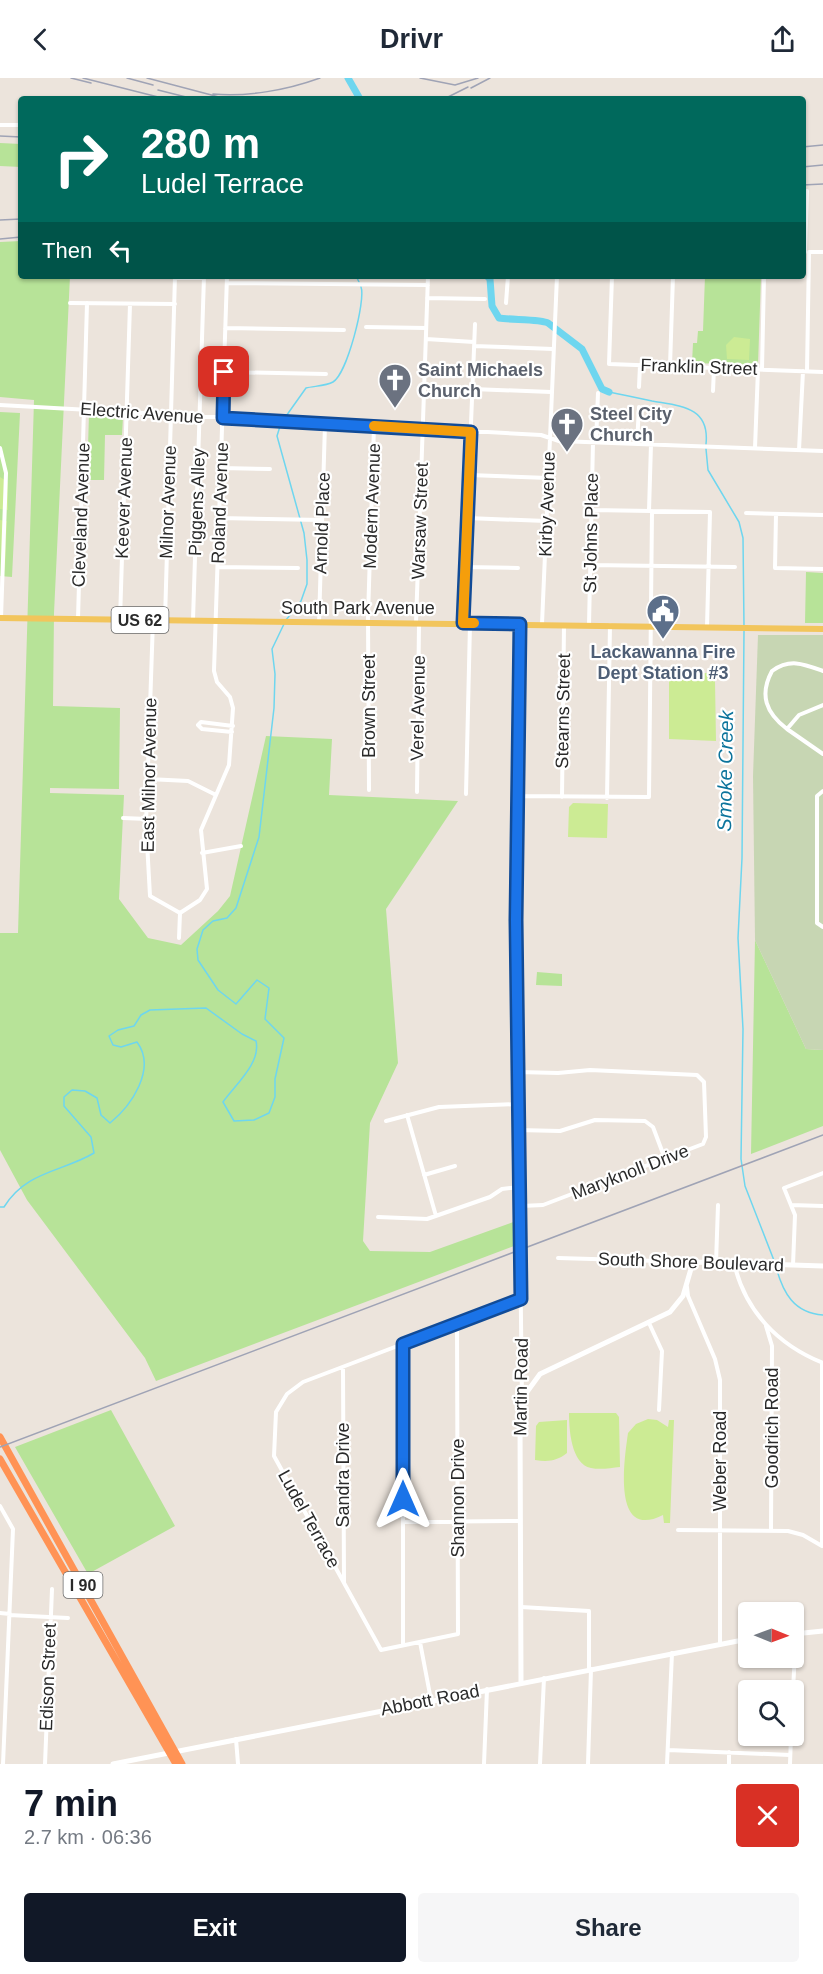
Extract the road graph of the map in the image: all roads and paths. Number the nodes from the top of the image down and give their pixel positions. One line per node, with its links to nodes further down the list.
1 (0, 125): 2 (street)
2 (18, 125)
3 (807, 191): 4 (street)
4 (806, 252): 5 (street)
5 (823, 252)
6 (175, 279): 24 (street, Milnor Avenue)
7 (204, 279): 51 (street, Piggens Alley)
8 (227, 279): 16 (street, Roland Avenue)
9 (428, 279): 17 (street, Warsaw Street)
10 (508, 279): 22 (street)
11 (557, 279): 32 (street, Kirby Avenue)
12 (612, 279): 33 (street, Franklin Street)
13 (673, 279): 34 (street)
14 (764, 279): 36 (street)
15 (806, 279): 37 (street)
16 (227, 284): 17 (street); 27 (street, Roland Avenue)
17 (428, 285): 18 (street, Warsaw Street)
18 (427, 298): 19 (street); 28 (street, Warsaw Street)
19 (485, 299)
20 (69, 303): 21 (street)
21 (87, 303): 23 (street); 48 (street, Cleveland Avenue)
22 (506, 303)
23 (130, 304): 24 (street); 49 (street, Keever Avenue)
24 (175, 304): 50 (street, Milnor Avenue)
25 (475, 324): 31 (street)
26 (366, 327): 28 (street)
27 (225, 328): 29 (street); 38 (street, Roland Avenue)
28 (426, 328): 30 (street, Warsaw Street)
29 (344, 330)
30 (426, 339): 31 (street); 55 (street, Warsaw Street)
31 (474, 344): 32 (street); 42 (street)
32 (554, 349): 44 (street, Kirby Avenue)
33 (640, 365): 34 (street, Franklin Street); 41 (street)
34 (670, 366): 35 (street, Franklin Street)
35 (714, 368): 36 (street, Franklin Street); 43 (street)
36 (760, 369): 37 (street, Franklin Street); 62 (street)
37 (805, 371): 39 (street, Franklin Street); 63 (street)
38 (224, 372): 40 (street); 52 (street, Roland Avenue)
39 (823, 372)
40 (326, 374)
41 (639, 387)
42 (472, 389): 44 (street); 56 (street)
43 (712, 391)
44 (551, 392): 57 (street, Kirby Avenue)
45 (597, 393): 58 (street, St Johns Place)
46 (0, 405): 48 (street, Electric Avenue)
47 (639, 407): 59 (street)
48 (84, 409): 49 (street, Electric Avenue); 88 (street, Cleveland Avenue)
49 (127, 412): 50 (street, Electric Avenue); 89 (street, Keever Avenue)
50 (171, 415): 51 (street, Electric Avenue); 91 (street, Milnor Avenue)
51 (200, 417): 52 (street, Electric Avenue); 92 (street, Piggens Alley)
52 (223, 418): 53 (street, Electric Avenue); 65 (street, Roland Avenue)
53 (325, 424): 54 (street, Electric Avenue); 76 (street, Arnold Place)
54 (374, 426): 55 (street, Electric Avenue); 95 (street, Modern Avenue)
55 (423, 428): 56 (street, Electric Avenue); 96 (street, Warsaw Street)
56 (471, 432): 57 (street, Electric Avenue); 67 (street)
57 (549, 437): 58 (street, Electric Avenue); 68 (street, Kirby Avenue)
58 (594, 442): 59 (street, Electric Avenue); 69 (street, St Johns Place)
59 (637, 444): 60 (street, Electric Avenue)
60 (651, 444): 62 (street, Electric Avenue); 70 (street)
61 (0, 448): 87 (street)
62 (755, 448): 63 (street, Electric Avenue)
63 (799, 450): 64 (street, Electric Avenue)
64 (823, 451)
65 (221, 468): 66 (street); 74 (street, Roland Avenue)
66 (270, 469)
67 (469, 475): 68 (street); 75 (street)
68 (548, 478): 77 (street, Kirby Avenue)
69 (592, 510): 70 (street); 78 (street, St Johns Place)
70 (650, 511): 79 (street); 82 (street)
71 (746, 513): 72 (street)
72 (776, 514): 73 (street); 86 (street)
73 (823, 515)
74 (219, 518): 76 (street); 80 (street, Roland Avenue)
75 (467, 518): 77 (street); 81 (street)
76 (322, 520): 94 (street, Arnold Place)
77 (546, 520): 99 (street, Kirby Avenue)
78 (591, 565): 79 (street); 101 (street, St Johns Place)
79 (651, 566): 82 (street); 103 (street)
80 (218, 567): 84 (street); 93 (street, Roland Avenue)
81 (465, 567): 85 (street); 97 (street)
82 (709, 567): 83 (street); 104 (street)
83 (735, 567)
84 (298, 568)
85 (518, 568)
86 (823, 569)
87 (0, 618): 88 (main road, South Park Avenue / US 62)
88 (78, 619): 89 (main road, South Park Avenue / US 62)
89 (120, 620): 90 (main road, South Park Avenue / US 62)
90 (153, 620): 91 (main road, South Park Avenue / US 62); 112 (street, East Milnor Avenue)
91 (165, 620): 92 (main road, South Park Avenue / US 62)
92 (193, 621): 93 (main road, South Park Avenue / US 62)
93 (215, 621): 94 (main road, South Park Avenue / US 62); 108 (street, Roland Avenue)
94 (319, 622): 95 (main road, South Park Avenue / US 62)
95 (369, 623): 96 (main road, South Park Avenue / US 62); 113 (street, Brown Street)
96 (417, 623): 97 (main road, South Park Avenue / US 62); 115 (street, Verel Avenue)
97 (466, 623): 98 (main road, South Park Avenue / US 62); 116 (street)
98 (520, 624): 99 (main road, South Park Avenue / US 62); 118 (street, Martin Road)
99 (542, 624): 100 (main road, South Park Avenue / US 62)
100 (564, 624): 101 (main road, South Park Avenue / US 62); 119 (street, Stearns Street)
101 (590, 625): 102 (main road, South Park Avenue / US 62)
102 (610, 625): 103 (main road, South Park Avenue / US 62); 120 (street)
103 (650, 626): 104 (main road, South Park Avenue / US 62); 120 (street)
104 (708, 627): 105 (main road, South Park Avenue / US 62)
105 (823, 630)
106 (823, 671): 109 (street)
107 (823, 705): 109 (street)
108 (233, 726): 110 (street, Roland Avenue); 110 (street)
109 (787, 729): 111 (street)
110 (232, 732): 117 (street, Roland Avenue)
111 (823, 754)
112 (148, 779): 117 (street); 122 (street, East Milnor Avenue)
113 (369, 790)
114 (823, 791): 125 (street)
115 (417, 792)
116 (466, 794)
117 (216, 795): 124 (street, Roland Avenue)
118 (517, 796): 119 (street); 130 (street, Martin Road)
119 (562, 797): 120 (street)
120 (607, 798)
121 (123, 818): 122 (street)
122 (147, 819): 127 (street, East Milnor Avenue)
123 (241, 846): 124 (street)
124 (202, 853): 127 (street, Roland Avenue)
125 (817, 857): 126 (street); 128 (street)
126 (823, 857)
127 (180, 913): 129 (street)
128 (823, 927)
129 (179, 938)
130 (518, 1072): 131 (street, Martin Road); 135 (street, Maryknoll Drive)
131 (518, 1104): 132 (street); 134 (street, Martin Road)
132 (407, 1115): 133 (street); 138 (street)
133 (386, 1121)
134 (518, 1130): 135 (street); 139 (street, Martin Road)
135 (665, 1159): 142 (street, Maryknoll Drive)
136 (455, 1166): 138 (street)
137 (823, 1173): 141 (street)
138 (424, 1175): 144 (street)
139 (520, 1187): 142 (street, Martin Road); 144 (street)
140 (718, 1205): 148 (street)
141 (791, 1205): 143 (street); 150 (street)
142 (521, 1206): 153 (street, Martin Road)
143 (823, 1206)
144 (436, 1216): 145 (street)
145 (378, 1217)
146 (558, 1258): 147 (street, South Shore Boulevard)
147 (693, 1262): 148 (street, South Shore Boulevard); 152 (street)
148 (716, 1263): 149 (street, South Shore Boulevard)
149 (734, 1263): 150 (street, South Shore Boulevard); 156 (street)
150 (793, 1265): 151 (street, South Shore Boulevard)
151 (823, 1266)
152 (687, 1286): 155 (street); 169 (street, Weber Road)
153 (521, 1299): 154 (street, Ludel Terrace); 160 (street, Martin Road)
154 (458, 1323): 157 (street, Ludel Terrace); 165 (street, Shannon Drive)
155 (650, 1323): 160 (street); 161 (street)
156 (766, 1326): 158 (street); 170 (street, Goodrich Road)
157 (403, 1344): 159 (street, Ludel Terrace); 167 (street)
158 (823, 1363): 171 (street)
159 (343, 1367): 172 (street, Sandra Drive); 172 (street, Ludel Terrace)
160 (522, 1404): 166 (street, Martin Road)
161 (659, 1410)
162 (0, 1437): 191 (highway, I 90)
163 (0, 1459): 191 (highway, I 90)
164 (0, 1506): 176 (street)
165 (458, 1521): 166 (street); 167 (street); 182 (street, Shannon Drive)
166 (520, 1521): 174 (street, Martin Road)
167 (403, 1522): 184 (street)
168 (678, 1530): 169 (street)
169 (720, 1530): 170 (street); 183 (street, Weber Road)
170 (771, 1531): 171 (street)
171 (822, 1546)
172 (344, 1582): 184 (street, Ludel Terrace)
173 (52, 1589): 177 (street, Edison Street)
174 (521, 1607): 186 (street); 188 (street, Martin Road)
175 (0, 1613): 176 (street)
176 (9, 1614): 177 (street); 199 (street)
177 (51, 1617): 178 (street); 200 (street, Edison Street)
178 (68, 1618)
179 (823, 1631): 180 (street)
180 (804, 1633)
181 (738, 1640): 183 (street, Abbott Road)
182 (420, 1642): 184 (street, Ludel Terrace); 190 (street)
183 (720, 1642): 185 (street, Abbott Road)
184 (403, 1645)
185 (672, 1652): 186 (street, Abbott Road); 194 (street)
186 (590, 1668): 187 (street, Abbott Road); 205 (street)
187 (544, 1678): 188 (street, Abbott Road); 204 (street)
188 (521, 1682): 189 (street, Abbott Road)
189 (487, 1689): 190 (street, Abbott Road); 203 (street)
190 (431, 1700): 192 (street, Abbott Road)
191 (161, 1734): 198 (highway, I 90)
192 (236, 1738): 197 (street, Abbott Road); 202 (street)
193 (790, 1746): 196 (street)
194 (668, 1750): 195 (street); 206 (street)
195 (729, 1752): 196 (street); 207 (street)
196 (790, 1755): 208 (street)
197 (144, 1761): 201 (street, Abbott Road)
198 (178, 1763)
199 (3, 1764)
200 (45, 1764)
201 (113, 1764)
202 (238, 1764)
203 (484, 1764)
204 (540, 1764)
205 (588, 1764)
206 (667, 1764)
207 (729, 1764)
208 (790, 1764)

